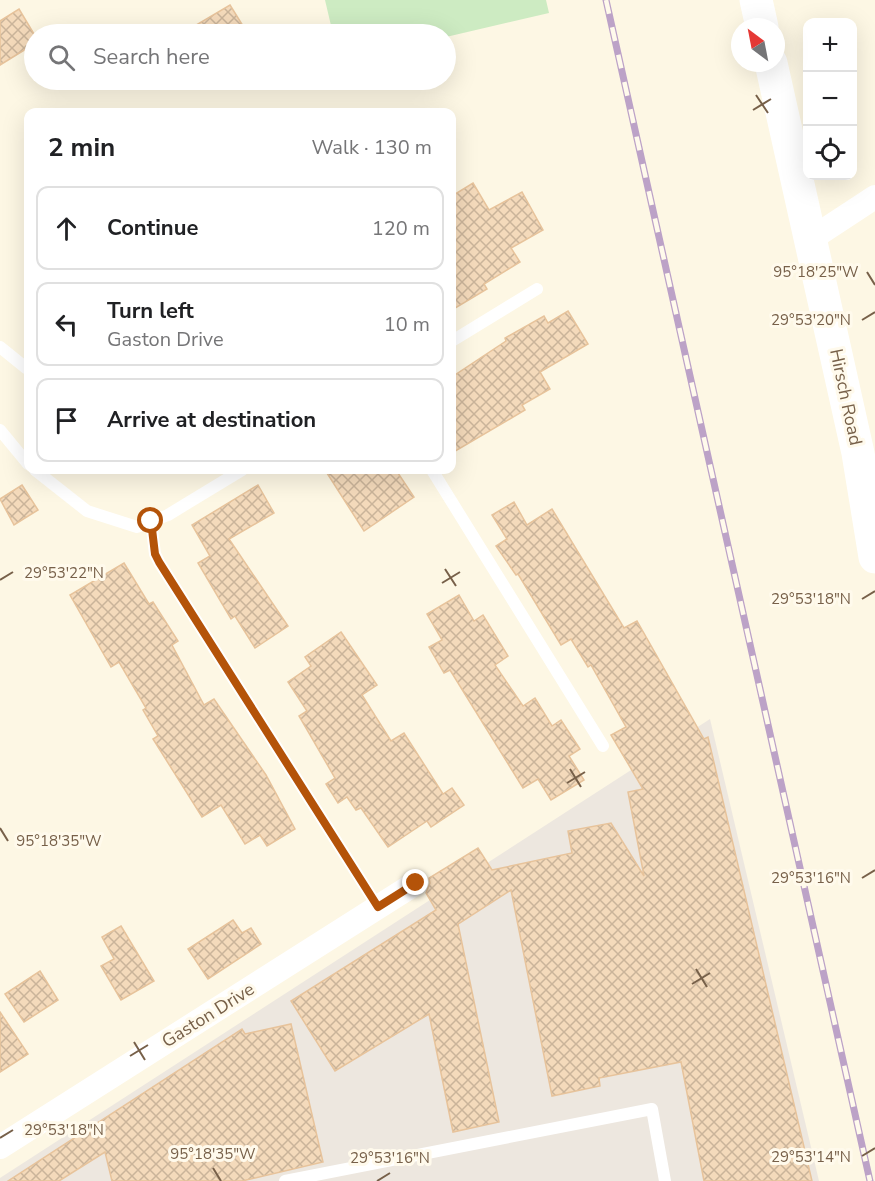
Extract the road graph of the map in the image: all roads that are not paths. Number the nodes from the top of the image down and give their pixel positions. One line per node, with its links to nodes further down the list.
1 (756, 0): 2 (main road)
2 (760, 18)
3 (773, 72): 5 (main road, Hirsch Road)
4 (875, 197): 5 (street)
5 (811, 239): 16 (main road, Hirsch Road)
6 (537, 289): 7 (lane)
7 (456, 339)
8 (0, 347): 9 (lane)
9 (24, 366)
10 (0, 429): 11 (lane)
11 (24, 459)
12 (40, 474): 15 (lane)
13 (235, 474): 15 (lane)
14 (434, 474): 17 (lane)
15 (151, 521): 19 (lane)
16 (875, 557)
17 (603, 746)
18 (416, 883): 19 (street, Gaston Drive)
19 (378, 907): 20 (street, Gaston Drive)
20 (0, 1148)
21 (285, 1181): 22 (lane)
22 (665, 1181)

